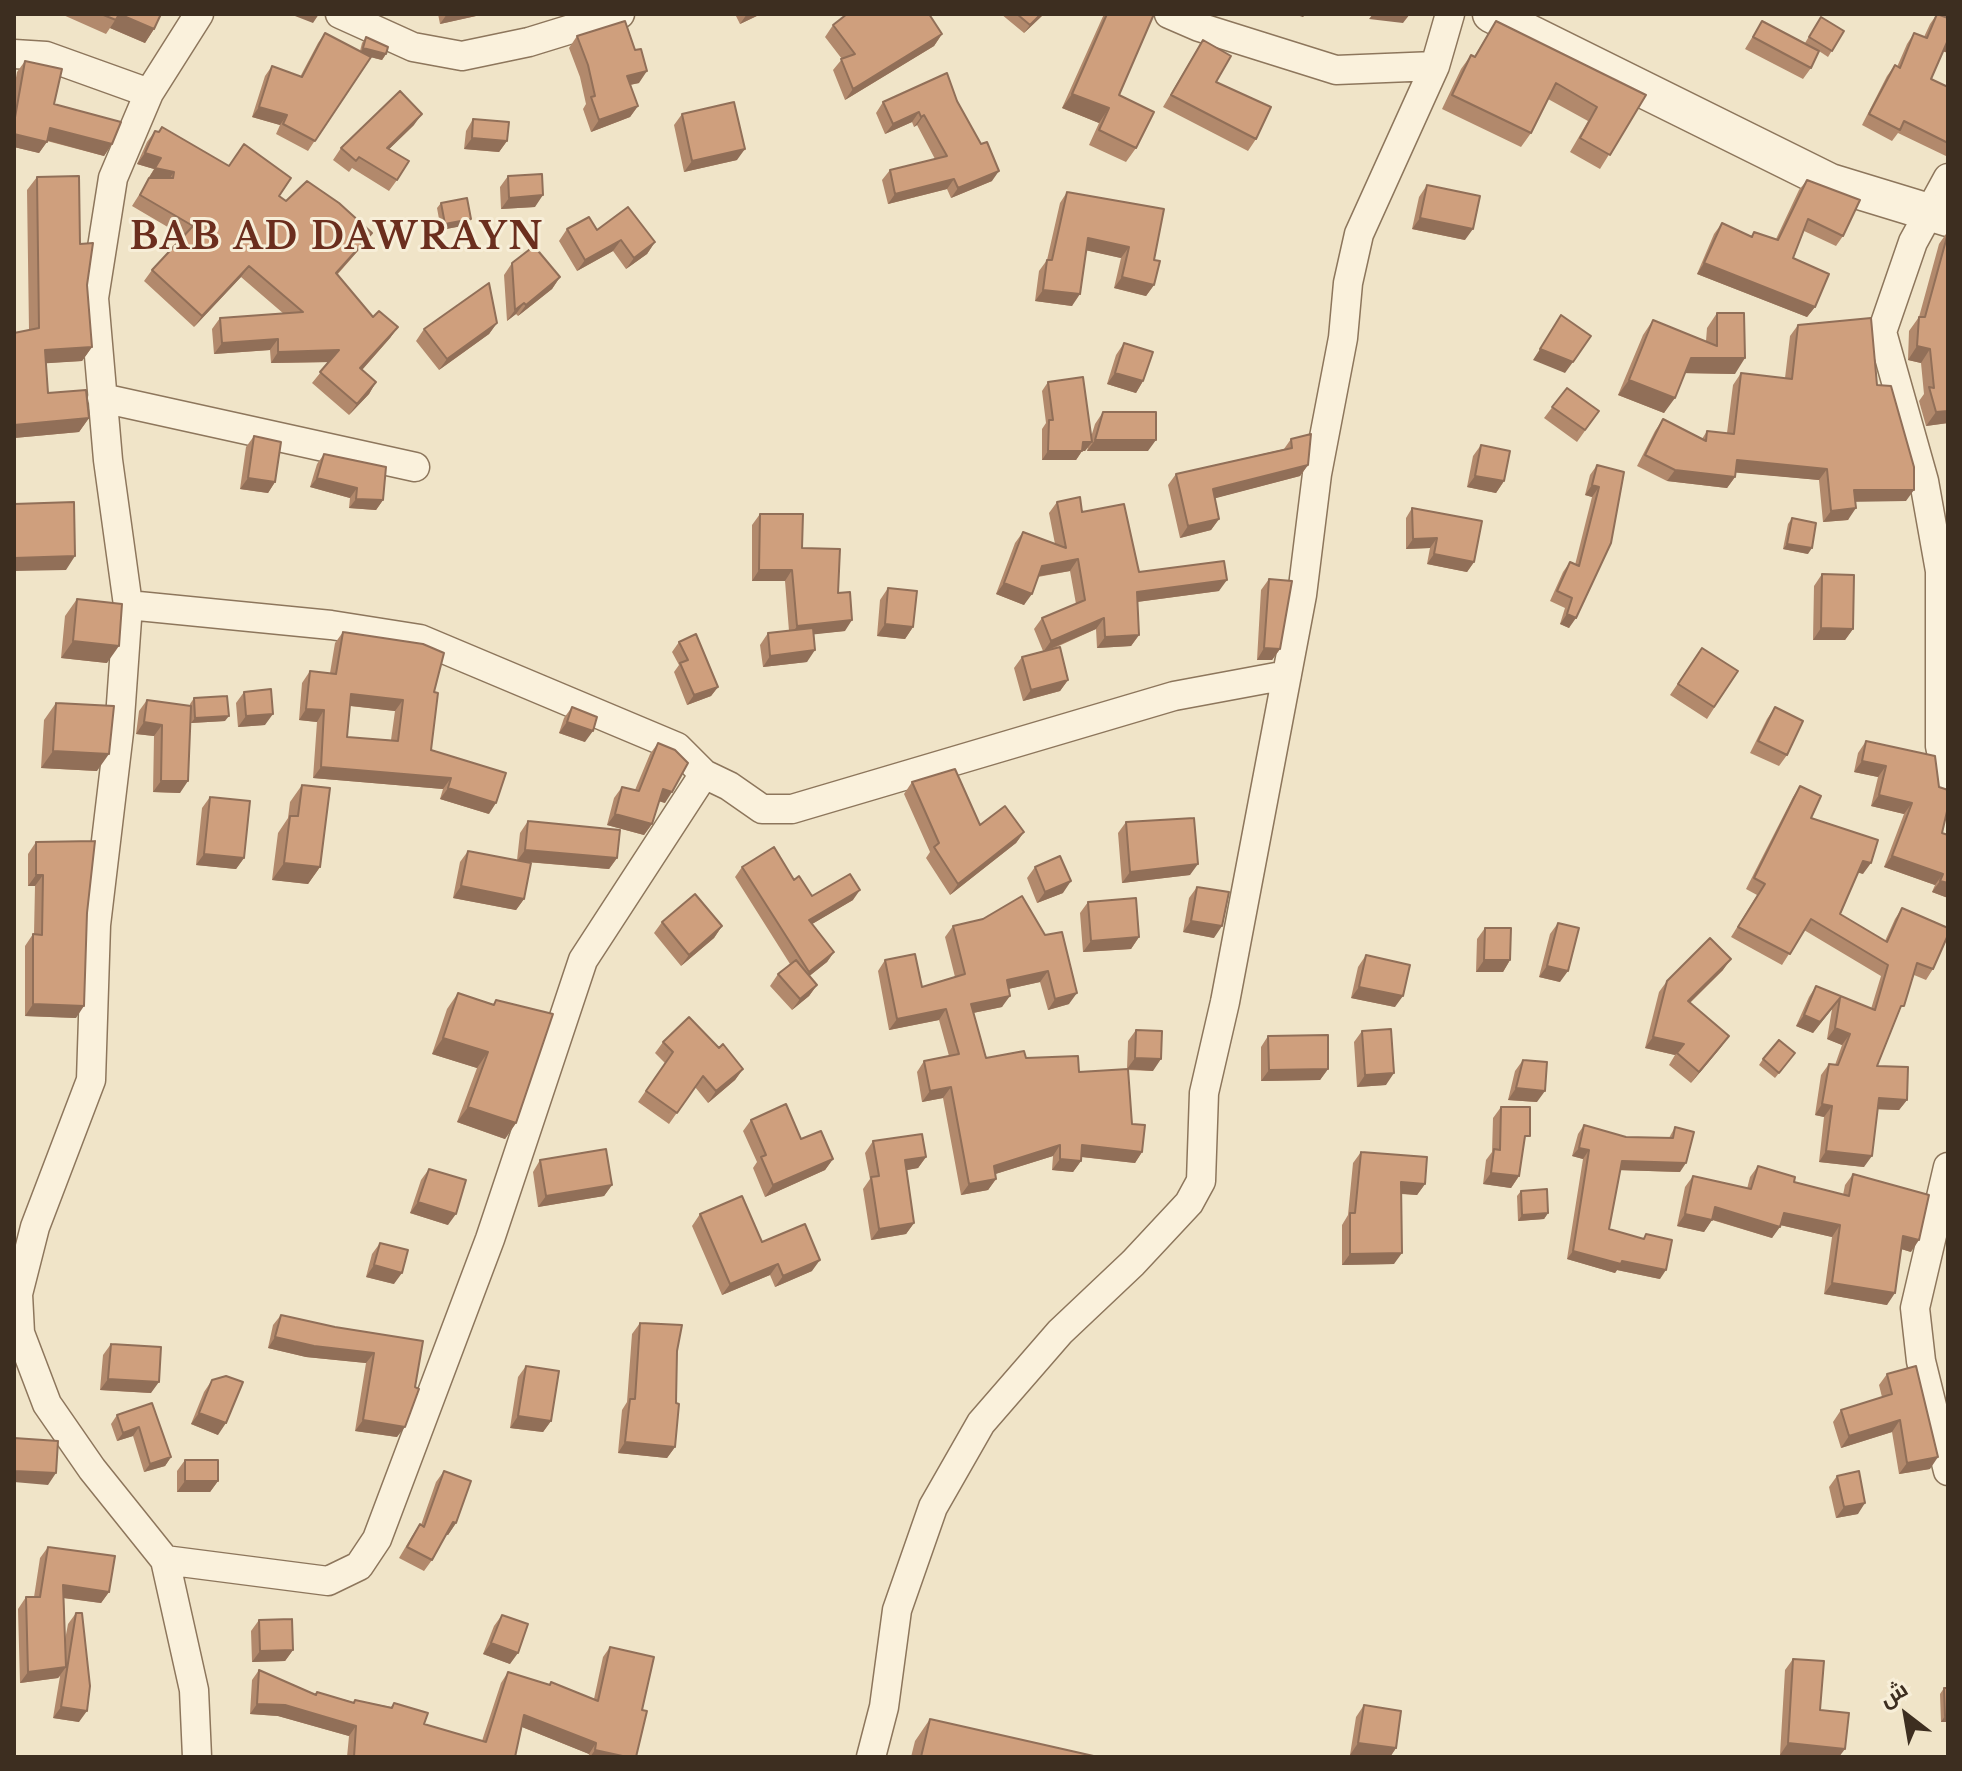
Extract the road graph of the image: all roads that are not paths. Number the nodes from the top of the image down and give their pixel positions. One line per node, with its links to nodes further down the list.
1 (199, 14): 9 (street)
2 (340, 14): 3 (street)
3 (620, 14)
4 (1169, 14): 8 (street)
5 (1450, 14): 8 (street)
6 (1491, 14): 11 (street)
7 (14, 54): 9 (street)
8 (1435, 66): 15 (street)
9 (149, 93): 12 (street)
10 (1948, 178): 11 (street)
11 (1937, 215): 17 (street)
12 (102, 398): 13 (street); 14 (street)
13 (415, 467)
14 (128, 605): 16 (street); 20 (street)
15 (1287, 675): 16 (street); 22 (street)
16 (704, 774): 20 (street)
17 (1948, 786)
18 (1948, 1167): 19 (street)
19 (1948, 1471)
20 (165, 1560): 21 (street)
21 (197, 1757)
22 (871, 1757)

